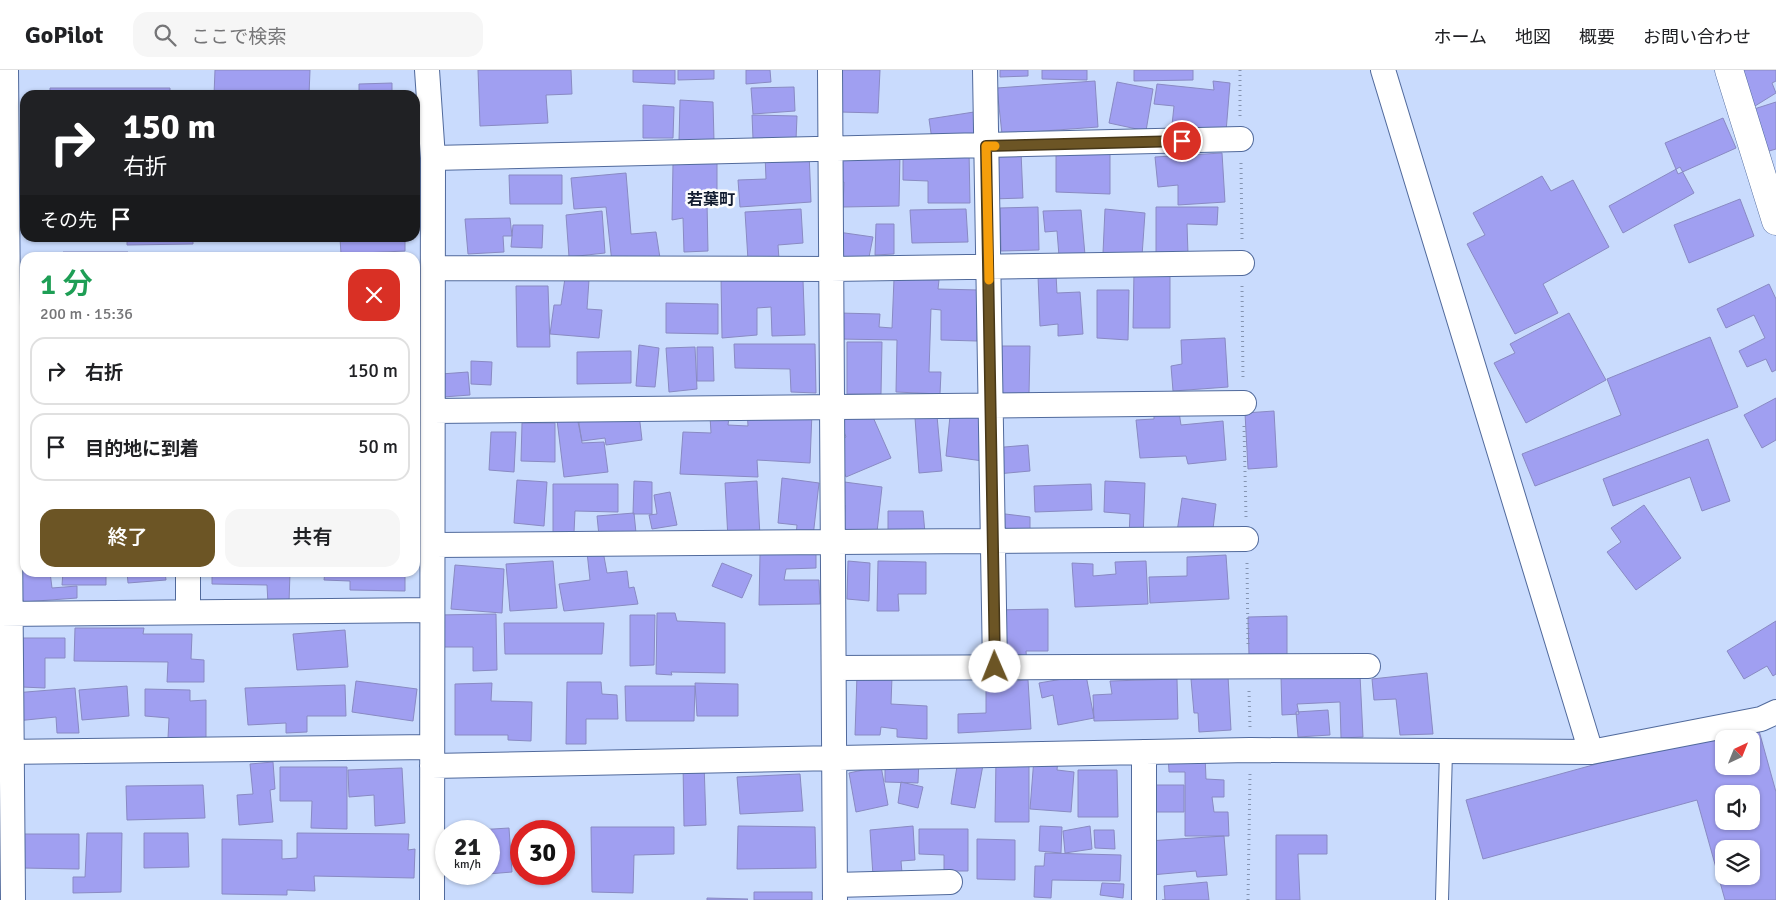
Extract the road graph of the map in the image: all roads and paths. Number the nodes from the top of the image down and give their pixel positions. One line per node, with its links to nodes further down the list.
1 (6, 70): 18 (street)
2 (427, 70): 11 (street)
3 (830, 70): 10 (street)
4 (985, 70): 9 (street)
5 (1240, 70): 8 (path)
6 (1383, 70): 41 (street)
7 (1729, 70): 12 (main road)
8 (1240, 139): 9 (street); 13 (path)
9 (986, 146): 10 (street); 14 (street)
10 (830, 150): 11 (street); 16 (street)
11 (433, 158): 15 (street)
12 (1776, 221)
13 (1242, 263): 14 (street); 19 (path)
14 (988, 267): 16 (street); 20 (street)
15 (433, 268): 16 (street); 17 (street)
16 (831, 269): 21 (street)
17 (424, 333): 22 (street)
18 (11, 347): 23 (street)
19 (1244, 403): 20 (street); 24 (path)
20 (991, 405): 21 (street); 25 (street)
21 (832, 407): 22 (street); 26 (street)
22 (433, 411): 27 (street)
23 (12, 482): 31 (street)
24 (1246, 539): 25 (street); 34 (path)
25 (993, 541): 26 (street); 33 (street)
26 (833, 542): 27 (street); 35 (street)
27 (432, 545): 29 (street)
28 (188, 577): 30 (street)
29 (432, 610): 30 (street); 42 (street)
30 (188, 612): 31 (street)
31 (5, 614): 39 (street)
32 (1368, 666): 34 (street)
33 (995, 667): 34 (street); 35 (street)
34 (1249, 667): 37 (path)
35 (834, 668): 43 (street)
36 (1776, 712): 41 (street)
37 (1250, 750): 38 (street); 40 (street); 49 (path)
38 (1446, 751): 41 (street); 50 (lane)
39 (6, 752): 42 (street); 46 (street)
40 (1144, 752): 43 (street); 48 (street)
41 (1591, 752)
42 (432, 757): 43 (street); 47 (street)
43 (834, 758): 45 (street)
44 (950, 882): 45 (street)
45 (835, 892)
46 (13, 900)
47 (432, 900)
48 (1144, 900)
49 (1248, 900)
50 (1442, 900)

